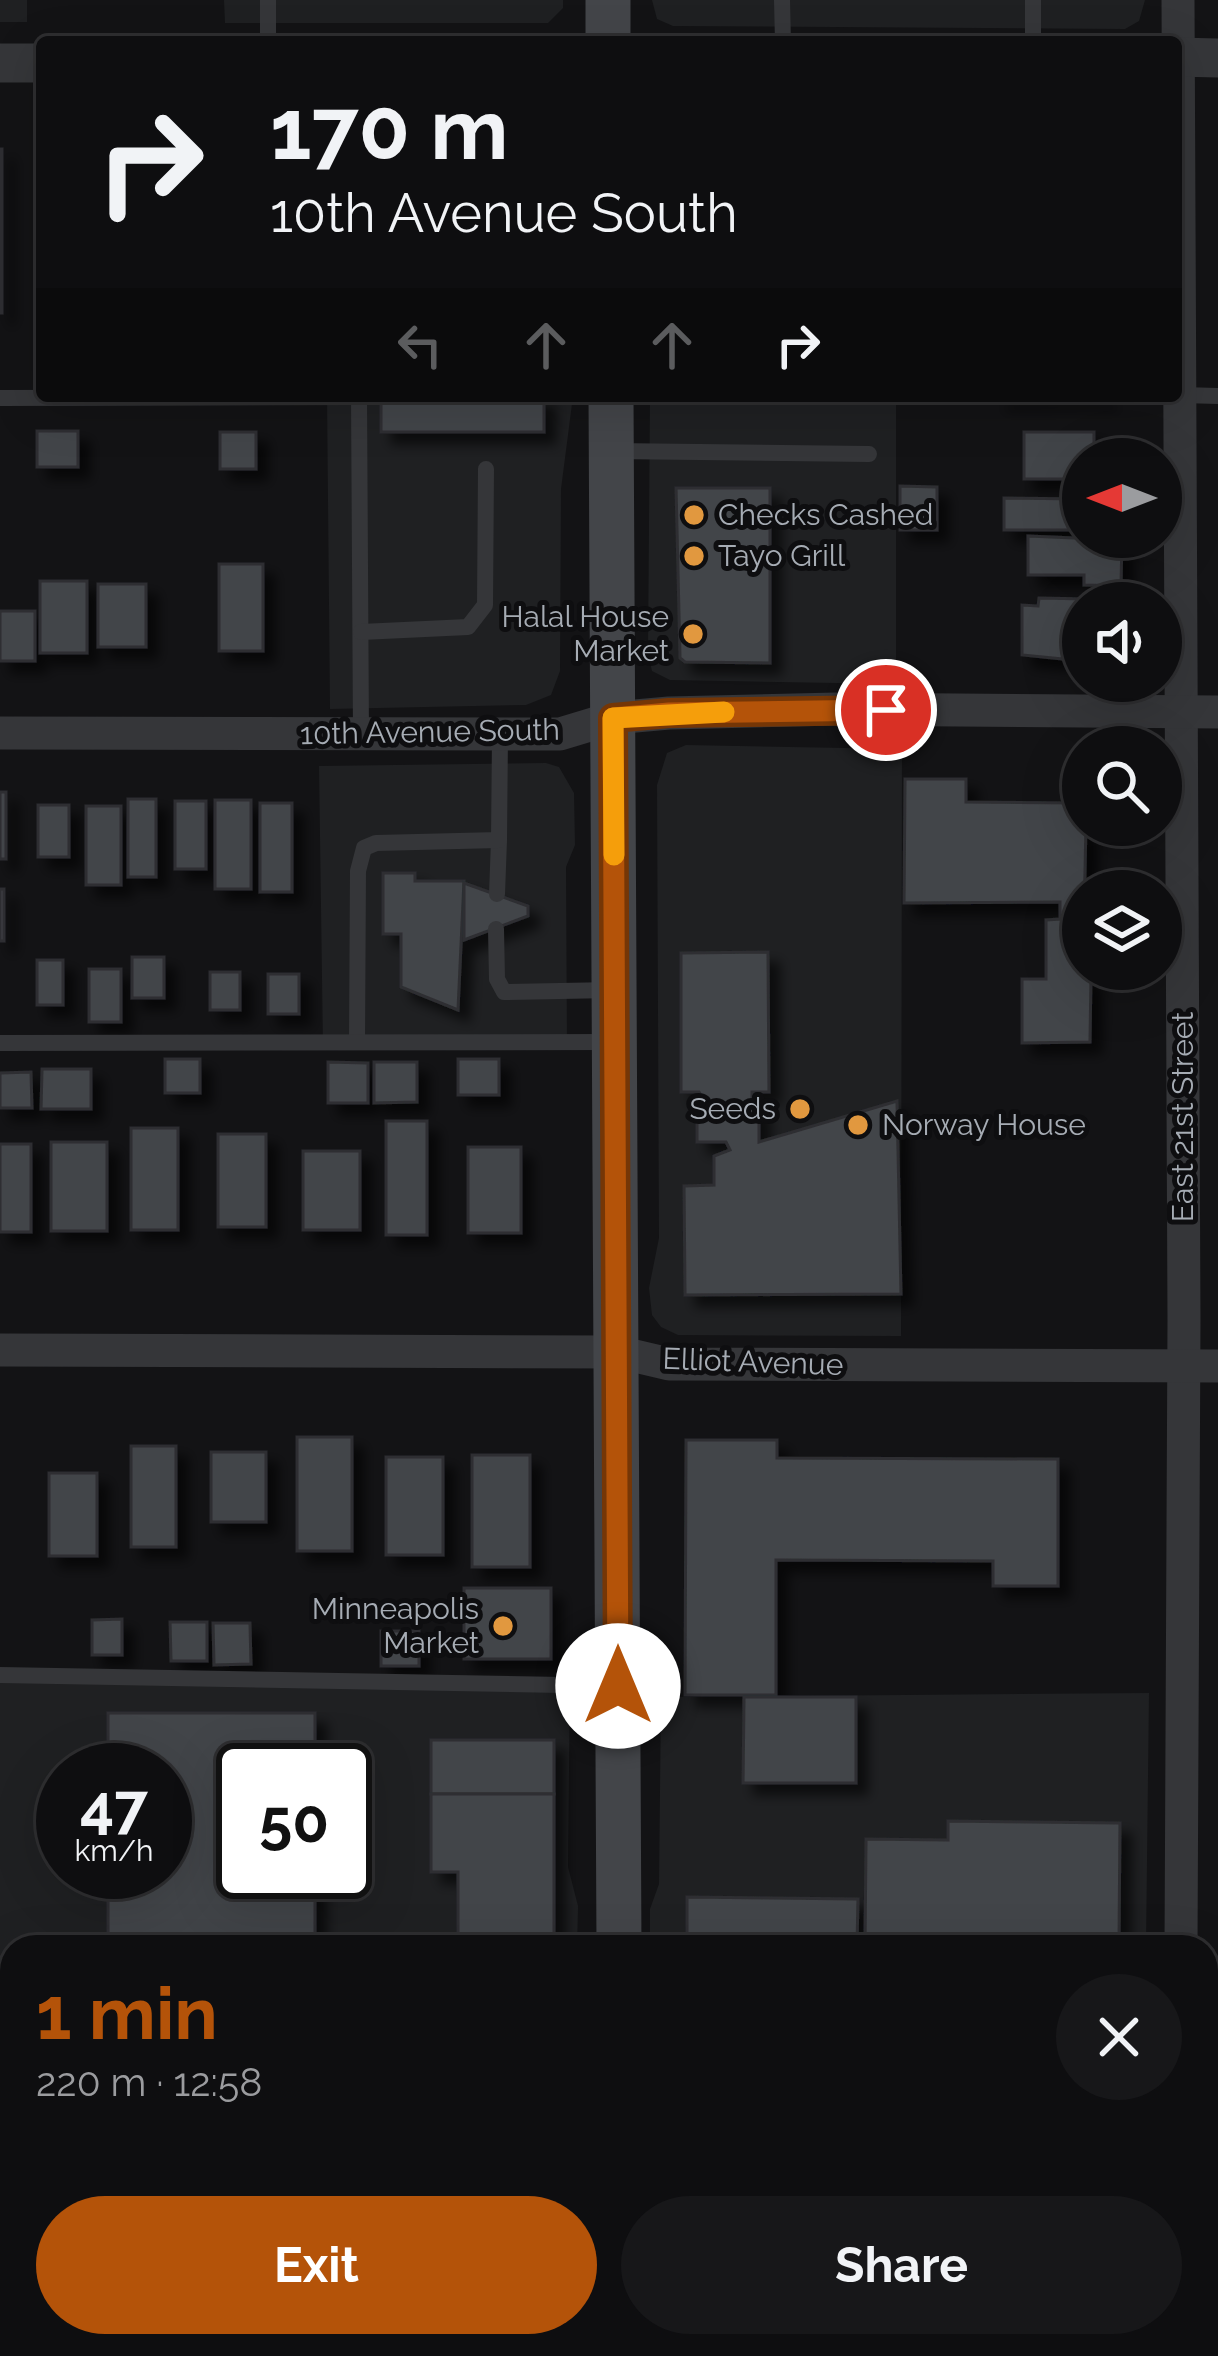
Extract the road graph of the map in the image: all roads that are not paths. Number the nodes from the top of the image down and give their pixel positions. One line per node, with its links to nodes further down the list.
1 (268, 0): 6 (lane)
2 (608, 0): 7 (main road)
3 (782, 0): 8 (lane)
4 (1033, 0): 9 (lane)
5 (1178, 0): 10 (street, East 21st Street)
6 (268, 36)
7 (608, 36)
8 (783, 36)
9 (1033, 36)
10 (1192, 58): 13 (street, East 21st Street)
11 (0, 63): 12 (street)
12 (36, 63)
13 (1182, 395): 14 (lane)
14 (1218, 395)
15 (0, 398): 16 (lane)
16 (36, 398)
17 (359, 402): 23 (lane)
18 (611, 402): 20 (main road)
19 (1182, 402): 24 (street, East 21st Street)
20 (611, 451): 21 (lane); 26 (main road)
21 (869, 454)
22 (486, 469): 23 (lane)
23 (361, 632): 28 (lane)
24 (1181, 711): 25 (street, 10th Avenue South); 26 (street, 10th Avenue South); 39 (street, East 21st Street)
25 (1218, 712)
26 (613, 718): 29 (street, 10th Avenue South); 33 (main road)
27 (0, 733): 28 (street, 10th Avenue South)
28 (361, 735): 29 (street, 10th Avenue South)
29 (500, 735): 30 (lane)
30 (499, 841): 31 (lane); 35 (lane)
31 (497, 894)
32 (496, 929): 33 (lane)
33 (614, 990): 36 (main road)
34 (0, 1042): 35 (lane)
35 (357, 1042): 36 (lane)
36 (615, 1042): 38 (main road)
37 (0, 1350): 38 (street, Elliot Avenue)
38 (618, 1352): 39 (street, Elliot Avenue); 41 (main road)
39 (1201, 1366): 43 (street, East 21st Street)
40 (0, 1675): 41 (lane)
41 (618, 1686): 42 (main road)
42 (619, 1935)
43 (1181, 1935)

